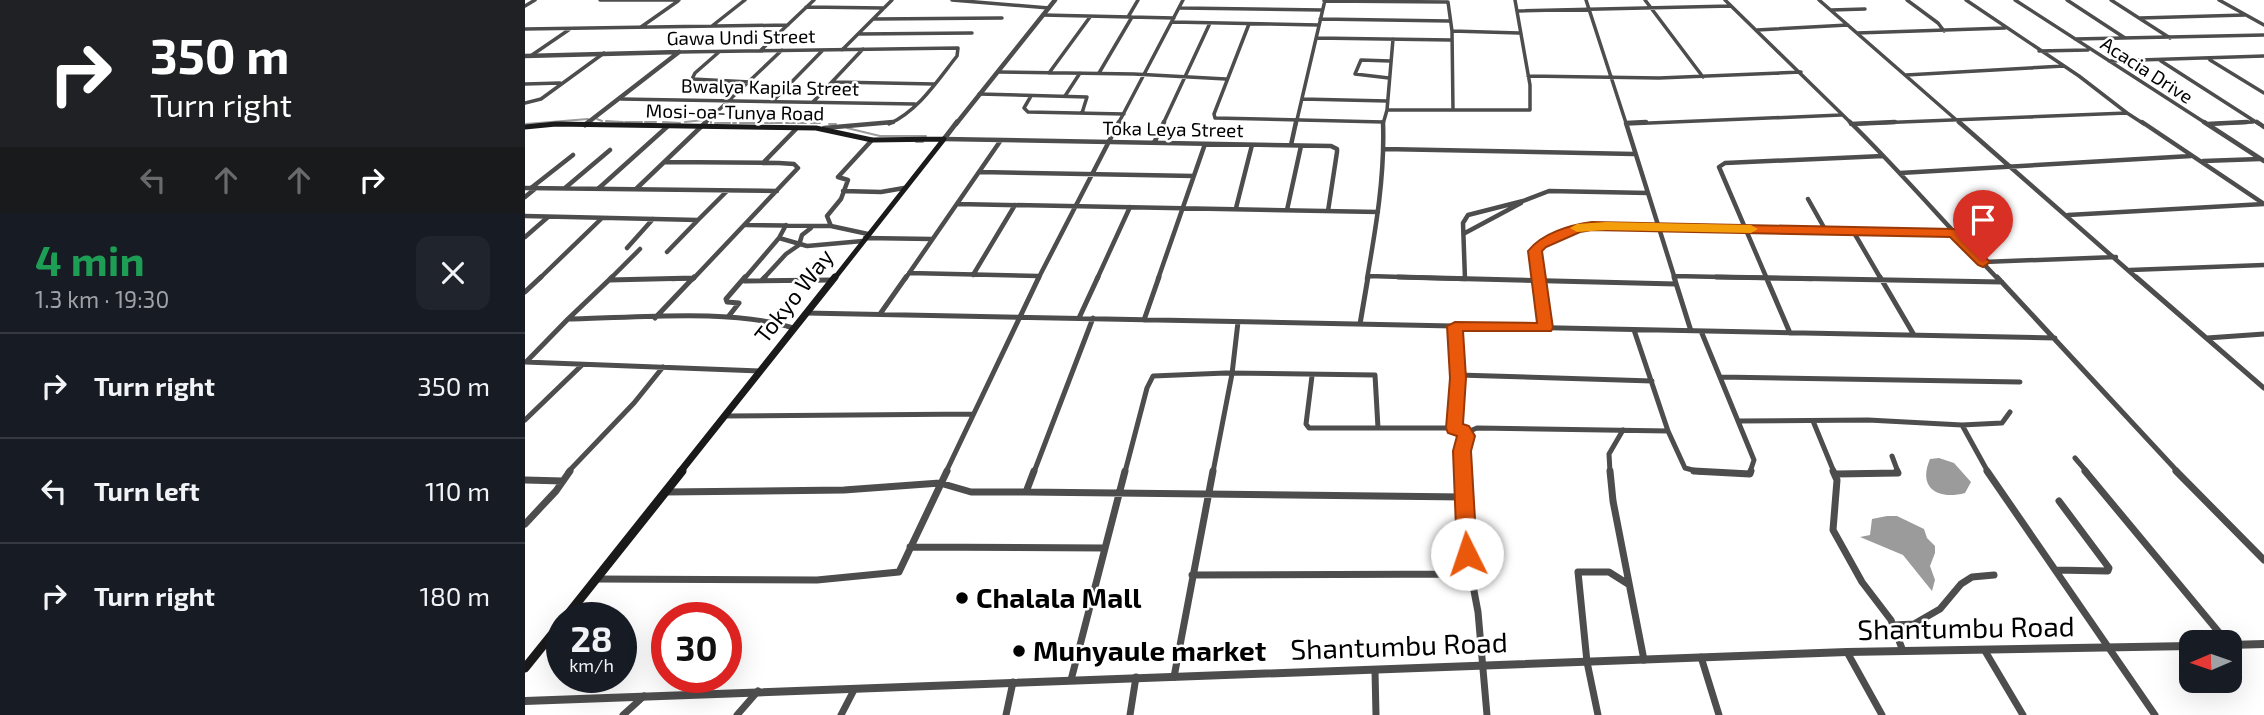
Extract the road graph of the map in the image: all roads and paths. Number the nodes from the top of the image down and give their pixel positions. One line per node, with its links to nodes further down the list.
1 (535, 0): 24 (street)
2 (600, 0): 3 (street)
3 (679, 0): 53 (street)
4 (745, 0): 52 (street)
5 (814, 0): 26 (street)
6 (892, 0): 27 (street)
7 (952, 0): 28 (street)
8 (1055, 0): 28 (street, Tokyo Way)
9 (1138, 0): 39 (street)
10 (1183, 0): 29 (street)
11 (1515, 0): 33 (street)
12 (1585, 0): 34 (street)
13 (1645, 0): 30 (street)
14 (1725, 0): 25 (street)
15 (1819, 0): 35 (street)
16 (1907, 0): 59 (street)
17 (1966, 0): 54 (street)
18 (2015, 0): 69 (street, Acacia Drive)
19 (2067, 0): 66 (street)
20 (2111, 0): 41 (street)
21 (2219, 0): 37 (street)
22 (1324, 1): 23 (street); 32 (street)
23 (1448, 1): 45 (street)
24 (525, 6)
25 (1731, 6): 30 (street); 57 (street)
26 (806, 7): 27 (street); 49 (street)
27 (884, 8): 42 (street)
28 (1049, 8): 36 (street, Tokyo Way)
29 (1180, 8): 32 (street); 44 (street)
30 (1651, 8): 34 (street); 97 (street)
31 (1865, 9): 35 (street)
32 (1322, 10): 43 (street)
33 (1518, 10): 34 (street); 61 (street)
34 (1588, 10): 100 (street)
35 (1831, 10): 48 (street)
36 (1043, 15): 38 (street); 89 (street, Tokyo Way)
37 (2245, 15): 41 (street); 51 (street)
38 (1090, 17): 39 (street); 91 (street)
39 (1130, 17): 44 (street); 93 (street)
40 (1002, 18): 42 (street)
41 (2140, 18): 67 (street)
42 (874, 19): 63 (street)
43 (1320, 19): 45 (street); 50 (street)
44 (1173, 20): 46 (street); 95 (street)
45 (1449, 20): 58 (street)
46 (1210, 23): 47 (street); 98 (street)
47 (1249, 24): 50 (street); 101 (street)
48 (1848, 24): 57 (street); 62 (street)
49 (787, 25): 52 (street); 76 (street)
50 (1319, 25): 65 (street)
51 (2264, 25)
52 (712, 26): 53 (street)
53 (641, 27): 55 (street)
54 (2006, 27): 59 (street); 77 (street)
55 (572, 28): 56 (street); 81 (street)
56 (525, 29)
57 (1757, 30): 90 (street)
58 (1452, 31): 61 (street); 70 (street)
59 (1944, 31): 62 (street)
60 (972, 33): 63 (street)
61 (1519, 33): 96 (street)
62 (1857, 33): 94 (street)
63 (858, 34): 74 (street)
64 (2264, 35): 67 (street)
65 (1316, 38): 68 (street); 112 (street)
66 (2125, 38): 67 (street); 69 (street)
67 (2170, 38)
68 (1393, 39): 70 (street); 86 (street)
69 (2075, 39): 75 (street, Acacia Drive)
70 (1451, 40): 120 (street)
71 (863, 49): 74 (street, Gawa Undi Street); 103 (street); 106 (street, Gawa Undi Street)
72 (782, 50): 73 (street, Gawa Undi Street); 76 (street, Gawa Undi Street); 102 (street)
73 (823, 50): 74 (street, Gawa Undi Street); 114 (street)
74 (842, 50)
75 (2091, 50): 77 (street); 87 (street, Acacia Drive)
76 (760, 51): 79 (street, Gawa Undi Street)
77 (2039, 51): 88 (street)
78 (679, 52): 79 (street, Gawa Undi Street); 80 (street, Gawa Undi Street); 111 (street)
79 (719, 52): 102 (street)
80 (604, 53): 81 (street, Gawa Undi Street); 105 (street)
81 (532, 55): 82 (street, Gawa Undi Street)
82 (525, 56)
83 (2208, 59): 84 (street); 85 (street); 107 (street)
84 (2264, 59)
85 (2158, 60): 87 (street); 127 (street)
86 (1390, 61): 99 (street); 99 (street)
87 (2109, 61): 132 (street, Acacia Drive)
88 (2064, 66): 94 (street); 122 (street)
89 (997, 72): 91 (street); 108 (street, Tokyo Way)
90 (1801, 72): 97 (street); 124 (street)
91 (1049, 73): 92 (street)
92 (1080, 73): 93 (street); 110 (street)
93 (1098, 73): 95 (street)
94 (1906, 75): 126 (street)
95 (1145, 76): 98 (street); 123 (street)
96 (1528, 76): 100 (street); 120 (street)
97 (1703, 77): 100 (street)
98 (1184, 78): 101 (street); 145 (street)
99 (1389, 78): 115 (street)
100 (1611, 78): 129 (street)
101 (1226, 79): 125 (street)
102 (750, 82): 113 (street)
103 (834, 82): 106 (street); 116 (street)
104 (525, 83): 105 (street)
105 (561, 83): 117 (street)
106 (935, 84): 118 (street)
107 (2264, 93)
108 (979, 94): 109 (street); 139 (street, Tokyo Way)
109 (1031, 96): 110 (street); 121 (street)
110 (1065, 96): 121 (street)
111 (621, 99): 113 (street, Bwalya Kapila Street); 130 (street)
112 (1302, 99): 115 (street); 125 (street)
113 (728, 101): 114 (street, Bwalya Kapila Street); 133 (street)
114 (773, 101): 116 (street, Bwalya Kapila Street)
115 (1387, 101): 119 (street)
116 (813, 102): 118 (street, Bwalya Kapila Street)
117 (525, 103)
118 (918, 104): 137 (street)
119 (1387, 110): 120 (street); 128 (street)
120 (1453, 110)
121 (1082, 113): 123 (street)
122 (2127, 113): 126 (street); 155 (street)
123 (1124, 114): 144 (street)
124 (1841, 115): 129 (street); 131 (street)
125 (1297, 120): 128 (street); 148 (street)
126 (1958, 120): 131 (street); 160 (street)
127 (2255, 121): 132 (street); 138 (street)
128 (1383, 122): 150 (street)
129 (1626, 123): 152 (street)
130 (587, 124): 133 (main road, Mosi-oa-Tunya Road); 134 (main road, Mosi-oa-Tunya Road); 135 (main road, Mosi-oa-Tunya Road)
131 (1851, 124): 154 (street)
132 (2207, 124): 156 (street, Acacia Drive)
133 (703, 125): 135 (main road, Mosi-oa-Tunya Road); 136 (main road, Mosi-oa-Tunya Road); 137 (main road, Mosi-oa-Tunya Road); 158 (street)
134 (525, 126)
135 (668, 126): 167 (street)
136 (798, 127): 137 (main road, Mosi-oa-Tunya Road); 159 (street)
137 (826, 127): 140 (main road, Mosi-oa-Tunya Road); 141 (main road, Mosi-oa-Tunya Road)
138 (2264, 127)
139 (949, 131): 140 (main road); 143 (street, Tokyo Way)
140 (931, 138): 143 (main road, Mosi-oa-Tunya Road)
141 (872, 140): 143 (main road, Mosi-oa-Tunya Road); 172 (street)
142 (1002, 140): 143 (street, Toka Leya Street); 144 (street, Toka Leya Street); 161 (street)
143 (941, 142): 168 (main road, Tokyo Way)
144 (1108, 142): 145 (street, Toka Leya Street); 163 (street)
145 (1154, 143): 146 (street, Toka Leya Street)
146 (1205, 144): 147 (street, Toka Leya Street); 164 (street)
147 (1252, 145): 148 (street, Toka Leya Street); 182 (street)
148 (1291, 145): 149 (street, Toka Leya Street)
149 (1301, 146): 183 (street); 184 (street, Toka Leya Street)
150 (1384, 149): 152 (street); 185 (street)
151 (610, 150): 166 (street)
152 (1634, 154): 173 (street)
153 (573, 155): 165 (street)
154 (1883, 156): 162 (street); 197 (street)
155 (2193, 156): 157 (street); 160 (street)
156 (2263, 160): 157 (street)
157 (2203, 161): 186 (street)
158 (664, 162): 159 (street); 169 (street)
159 (763, 163): 171 (street)
160 (2010, 166): 162 (street); 186 (street)
161 (979, 172): 163 (street); 177 (street)
162 (1901, 173): 201 (street)
163 (1093, 174): 164 (street); 179 (street)
164 (1194, 176): 181 (street)
165 (531, 188): 166 (street); 174 (street)
166 (565, 188): 167 (street)
167 (599, 188): 169 (street)
168 (904, 188): 172 (street); 203 (main road, Tokyo Way)
169 (636, 189): 170 (street)
170 (727, 190): 171 (street); 191 (street)
171 (778, 191): 192 (street)
172 (843, 191): 195 (street)
173 (1648, 193): 176 (street); 196 (street)
174 (525, 197)
175 (1808, 199): 198 (street)
176 (1526, 200): 200 (street); 200 (street)
177 (957, 204): 178 (street); 205 (street)
178 (1015, 205): 179 (street); 215 (street)
179 (1075, 205): 180 (street); 216 (street)
180 (1130, 207): 181 (street); 236 (street)
181 (1184, 207): 182 (street); 239 (street)
182 (1236, 208): 183 (street)
183 (1287, 210): 184 (street)
184 (1328, 211): 185 (street)
185 (1378, 212): 217 (street)
186 (2067, 215): 210 (street)
187 (525, 216): 188 (street)
188 (548, 217): 189 (street); 202 (street)
189 (601, 218): 190 (street); 230 (street)
190 (653, 219): 191 (street); 207 (street)
191 (698, 220): 209 (street)
192 (746, 225): 193 (street); 219 (street)
193 (786, 225): 194 (street); 204 (street)
194 (819, 226): 195 (street); 206 (street)
195 (831, 226): 203 (street)
196 (1661, 228): 197 (street); 218 (street); 225 (street)
197 (1744, 229): 198 (street); 220 (street)
198 (1826, 231): 199 (street)
199 (1853, 231): 201 (street); 226 (street)
200 (1465, 233): 221 (street)
201 (1954, 233): 211 (street)
202 (525, 237)
203 (865, 237): 205 (street); 206 (street); 224 (main road, Tokyo Way)
204 (779, 238): 206 (street); 227 (street)
205 (932, 239): 214 (street)
206 (799, 246): 223 (street)
207 (627, 248)
208 (640, 249): 222 (street)
209 (667, 253)
210 (2116, 257): 211 (street); 213 (street)
211 (1983, 262): 228 (street)
212 (2264, 265): 213 (street)
213 (2130, 270): 252 (street)
214 (909, 273): 215 (street); 232 (street)
215 (973, 275): 216 (street)
216 (1039, 276): 234 (street)
217 (1369, 276): 221 (street); 241 (street)
218 (1674, 276): 220 (street); 229 (street)
219 (694, 278): 222 (street); 235 (street)
220 (1767, 278): 226 (street); 248 (street)
221 (1465, 279): 225 (street)
222 (609, 280): 238 (street)
223 (762, 280): 224 (street); 227 (street)
224 (832, 280): 231 (main road, Tokyo Way)
225 (1541, 280): 229 (street); 244 (street)
226 (1880, 280): 228 (street); 250 (street)
227 (743, 281): 233 (street)
228 (2002, 282): 251 (street)
229 (1676, 284): 246 (street)
230 (525, 292)
231 (806, 313): 232 (street); 243 (main road, Tokyo Way)
232 (880, 314): 234 (street)
233 (728, 317): 235 (street); 243 (street)
234 (1019, 317): 236 (street); 265 (street)
235 (655, 318): 238 (street)
236 (1079, 318): 237 (street)
237 (1093, 318): 239 (street); 284 (street)
238 (568, 319): 253 (street)
239 (1144, 320): 240 (street)
240 (1238, 321): 241 (street); 257 (street)
241 (1360, 324): 242 (street)
242 (1455, 326): 244 (street); 258 (street)
243 (793, 328): 256 (main road, Tokyo Way)
244 (1545, 328): 245 (street)
245 (1634, 330): 246 (street); 261 (street)
246 (1691, 331): 247 (street)
247 (1701, 331): 248 (street); 260 (street)
248 (1790, 333): 250 (street)
249 (2264, 334): 252 (street)
250 (1914, 335): 251 (street)
251 (2056, 338): 291 (street)
252 (2207, 338): 263 (street)
253 (525, 362): 254 (street)
254 (582, 365): 255 (street); 267 (street)
255 (663, 367): 256 (street); 280 (street)
256 (760, 371): 266 (main road, Tokyo Way)
257 (1232, 374): 259 (street); 282 (street); 285 (street)
258 (1458, 375): 261 (street); 272 (street)
259 (1312, 376): 271 (street); 271 (street)
260 (1720, 377): 262 (street); 268 (street)
261 (1652, 381): 274 (street)
262 (2020, 382)
263 (2264, 388)
264 (2010, 412): 270 (street)
265 (973, 414): 266 (street); 281 (street)
266 (724, 416): 283 (main road, Tokyo Way)
267 (525, 420)
268 (1738, 421): 269 (street); 274 (street)
269 (1813, 421): 270 (street); 278 (street)
270 (1962, 425): 292 (street)
271 (1378, 428): 272 (street)
272 (1454, 428): 275 (street)
273 (1623, 430): 274 (street); 275 (street); 297 (street)
274 (1668, 431)
275 (1465, 433): 286 (street)
276 (1892, 456): 278 (street)
277 (2075, 458): 300 (street)
278 (1836, 474): 299 (street)
279 (525, 480): 280 (street)
280 (563, 481): 288 (street)
281 (940, 483): 283 (street); 284 (street); 289 (street)
282 (1118, 491): 284 (street); 285 (street); 290 (street)
283 (664, 492): 296 (main road, Tokyo Way)
284 (1026, 492)
285 (1207, 495): 286 (street); 294 (street)
286 (1464, 497): 293 (street)
287 (2059, 501): 292 (street)
288 (525, 524)
289 (910, 547): 290 (street); 296 (street)
290 (1105, 548): 317 (street)
291 (2264, 560)
292 (2056, 570): 305 (street)
293 (1470, 574): 294 (street); 312 (street)
294 (1192, 575): 316 (street)
295 (1994, 575): 299 (street)
296 (596, 579): 298 (main road, Tokyo Way)
297 (1628, 584): 310 (street); 311 (street)
298 (577, 602)
299 (1894, 625): 308 (street)
300 (2216, 630)
301 (546, 641): 313 (main road, Tokyo Way)
302 (2242, 644): 303 (street)
303 (2264, 644)
304 (2179, 646): 305 (street, Shantumbu Road)
305 (2108, 649): 306 (street, Shantumbu Road); 334 (street)
306 (1985, 651): 308 (street, Shantumbu Road); 333 (street)
307 (1847, 652): 308 (street, Shantumbu Road); 309 (street, Shantumbu Road); 332 (street)
308 (1904, 652)
309 (1702, 657): 310 (street, Shantumbu Road); 331 (street)
310 (1644, 660): 311 (street, Shantumbu Road)
311 (1587, 662): 312 (street, Shantumbu Road); 330 (street)
312 (1482, 666): 314 (street, Shantumbu Road); 329 (street)
313 (525, 668)
314 (1375, 671): 316 (street, Shantumbu Road); 328 (street)
315 (1136, 677): 316 (street, Shantumbu Road); 317 (street, Shantumbu Road); 327 (street)
316 (1174, 677)
317 (1071, 680): 318 (street, Shantumbu Road)
318 (1013, 682): 319 (street, Shantumbu Road); 326 (street)
319 (854, 690): 320 (street, Shantumbu Road); 325 (street)
320 (759, 691): 321 (street, Shantumbu Road); 324 (street)
321 (646, 695): 322 (street, Shantumbu Road); 323 (street)
322 (525, 701)
323 (623, 715)
324 (737, 715)
325 (841, 715)
326 (1006, 715)
327 (1130, 715)
328 (1376, 715)
329 (1487, 715)
330 (1598, 715)
331 (1719, 715)
332 (1882, 715)
333 (2023, 715)
334 (2155, 715)

